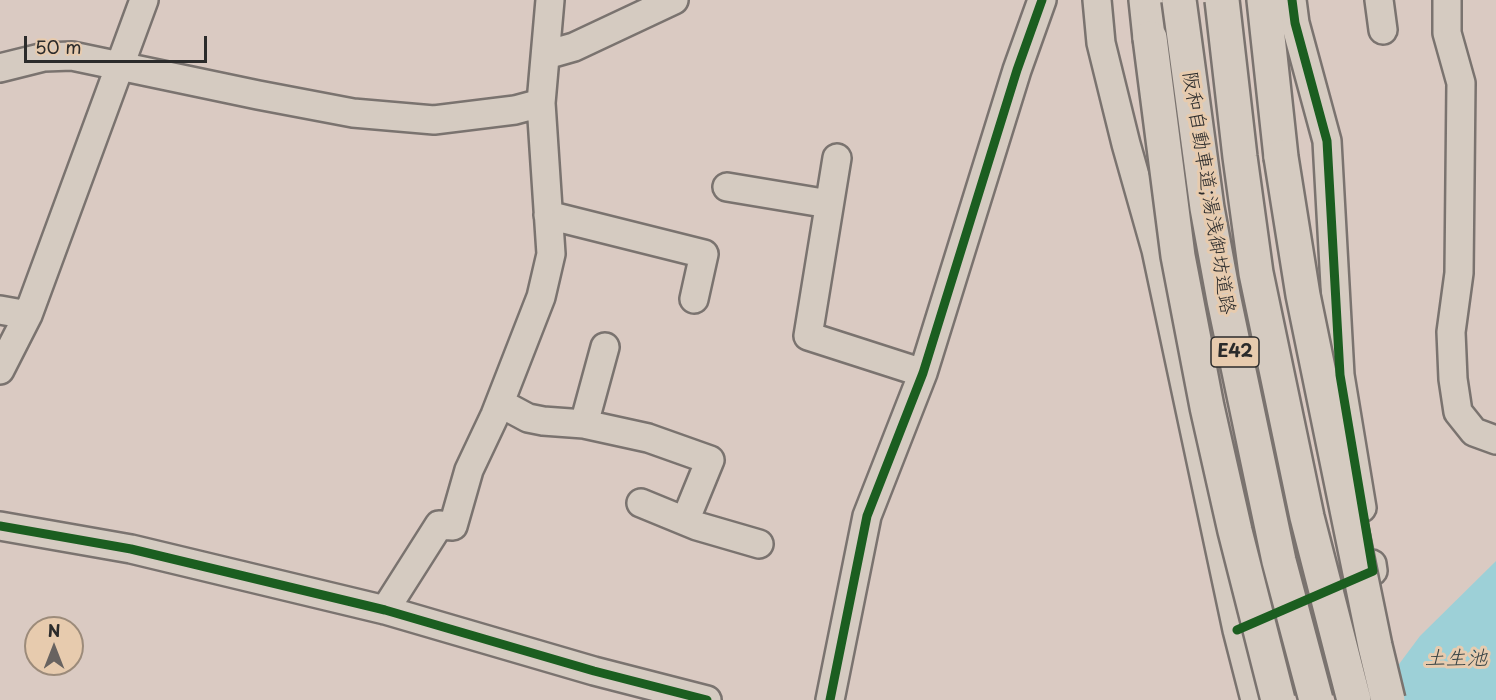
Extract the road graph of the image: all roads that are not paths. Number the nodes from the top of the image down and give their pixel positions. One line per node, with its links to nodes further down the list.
1 (144, 0): 15 (street)
2 (550, 0): 14 (street)
3 (674, 0): 14 (street)
4 (1042, 0): 27 (street)
5 (1097, 0): 36 (street)
6 (1146, 0): 40 (highway, bridge)
7 (1179, 0): 41 (highway, 阪和自動車道;湯浅御坊道路 / E42, bridge)
8 (1222, 0): 42 (highway, 阪和自動車道;湯浅御坊道路 / E42, bridge)
9 (1264, 0): 43 (highway, bridge)
10 (1292, 0): 36 (street)
11 (1379, 0): 13 (street)
12 (1447, 0): 30 (street)
13 (1383, 30)
14 (546, 56): 17 (street)
15 (120, 66): 16 (street); 17 (street); 24 (street)
16 (0, 68)
17 (541, 103): 21 (street)
18 (837, 158): 20 (street)
19 (727, 187): 20 (street)
20 (829, 204): 27 (street)
21 (548, 215): 22 (street); 28 (street)
22 (694, 299)
23 (0, 310): 24 (street)
24 (28, 315): 26 (street)
25 (605, 347): 29 (street)
26 (0, 370)
27 (923, 373): 38 (street)
28 (500, 403): 29 (street); 35 (street)
29 (584, 424): 32 (street)
30 (1496, 440)
31 (641, 503): 32 (street)
32 (685, 522): 34 (street)
33 (0, 526): 35 (street)
34 (759, 544)
35 (385, 610): 37 (street)
36 (1237, 630): 39 (street)
37 (707, 700)
38 (830, 700)
39 (1255, 700)
40 (1278, 700)
41 (1316, 700)
42 (1354, 700)
43 (1388, 700)

